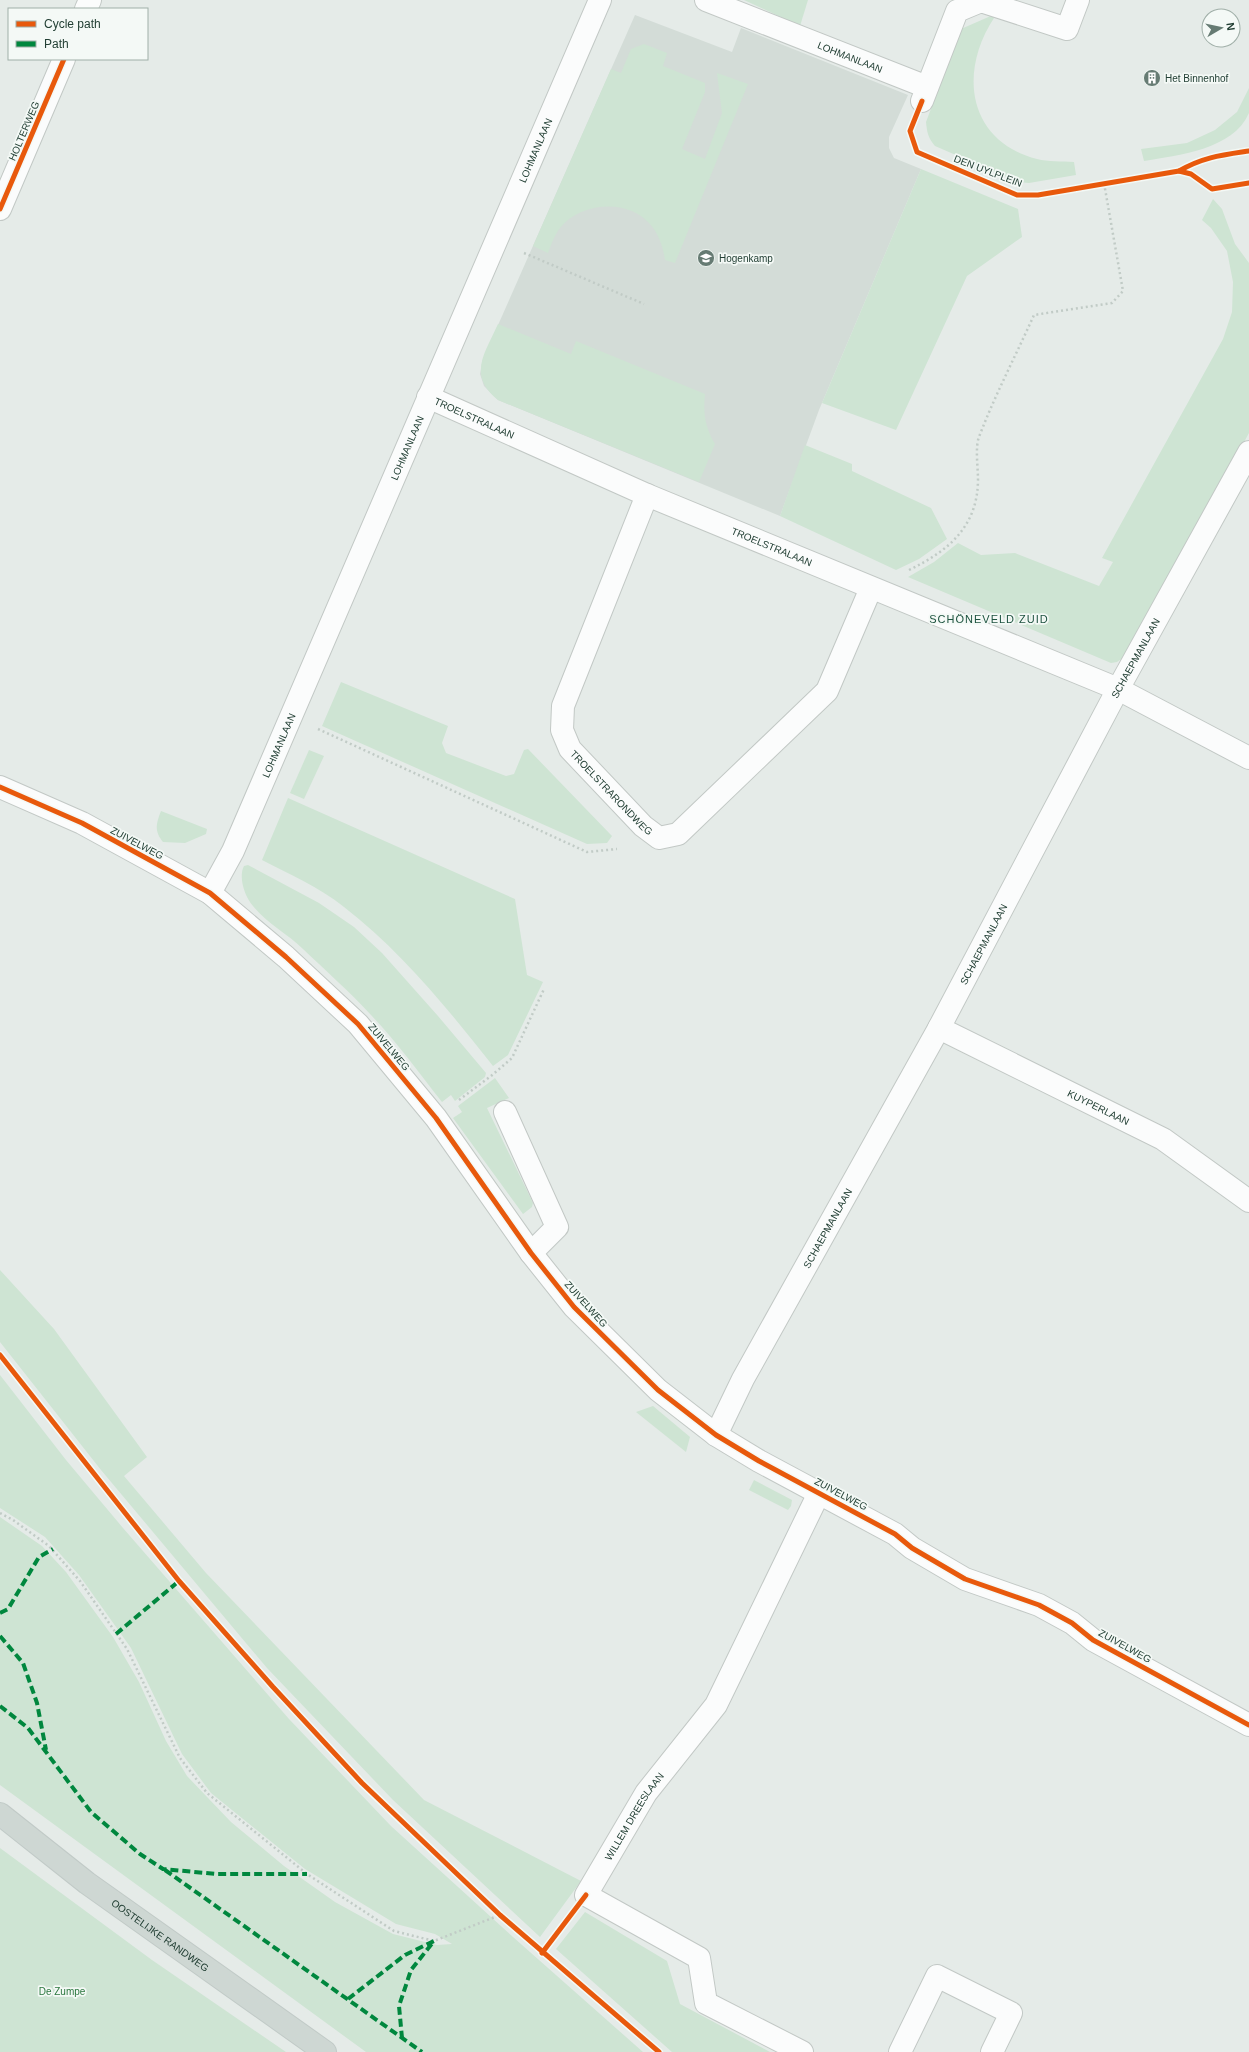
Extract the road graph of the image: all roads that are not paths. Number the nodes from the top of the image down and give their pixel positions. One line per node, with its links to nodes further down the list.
1 (600, 0): 6 (street, LOHMANLAAN)
2 (706, 0): 3 (street, LOHMANLAAN)
3 (1078, 0)
4 (64, 60): 5 (street, HOLTERWEG)
5 (0, 209)
6 (428, 396): 8 (street, TROELSTRALAAN); 13 (street, LOHMANLAAN)
7 (1249, 452): 10 (street, SCHAEPMANLAAN)
8 (647, 495): 9 (street, TROELSTRALAAN); 9 (street, TROELSTRARONDWEG)
9 (871, 588): 10 (street, TROELSTRALAAN)
10 (1118, 689): 11 (street, TROELSTRALAAN); 14 (street, SCHAEPMANLAAN)
11 (1249, 758)
12 (0, 787): 13 (street, ZUIVELWEG)
13 (210, 893): 17 (street, ZUIVELWEG)
14 (939, 1028): 16 (street, KUYPERLAAN); 18 (street, SCHAEPMANLAAN)
15 (505, 1112): 17 (street)
16 (1249, 1201)
17 (532, 1253): 18 (street, ZUIVELWEG)
18 (716, 1435): 19 (street, ZUIVELWEG)
19 (819, 1493): 20 (street, ZUIVELWEG); 23 (street, WILLEM DREESLAAN)
20 (1249, 1725)
21 (0, 1814): 22 (main road, OOSTELIJKE RANDWEG)
22 (324, 2052)
23 (802, 2052)
24 (900, 2052): 25 (street)
25 (992, 2052)

